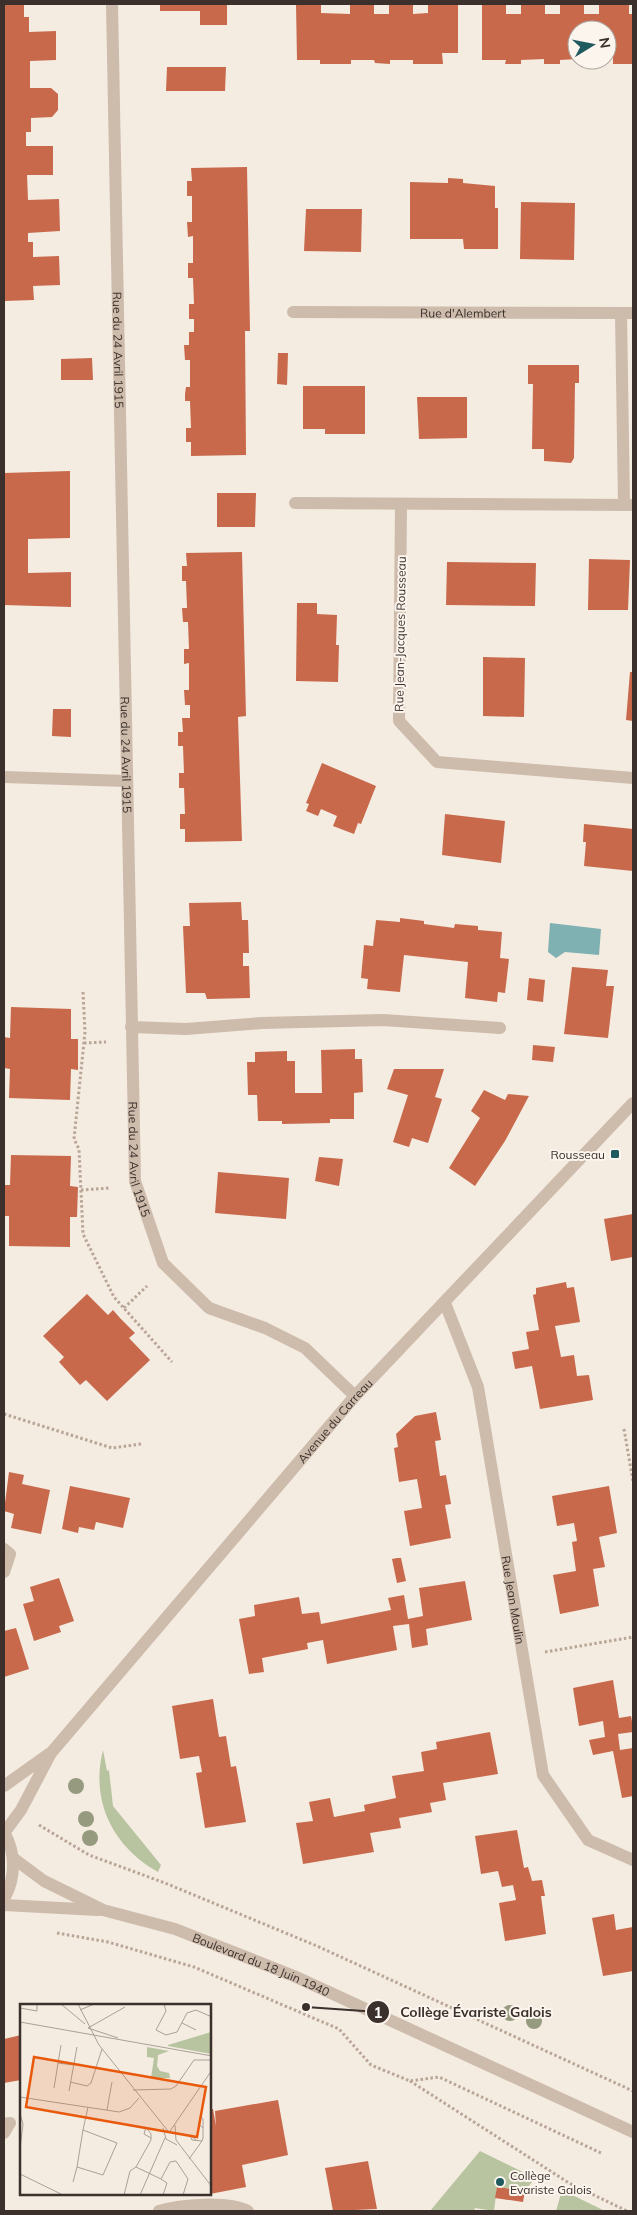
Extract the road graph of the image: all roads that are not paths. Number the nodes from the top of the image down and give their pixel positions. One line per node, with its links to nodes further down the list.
1 (112, 4): 9 (street, Rue du 24 Avril 1915)
2 (293, 312): 3 (street, Rue d'Alembert)
3 (627, 313): 6 (street)
4 (295, 503): 5 (street)
5 (401, 505): 6 (street); 8 (street, Rue Jean-Jacques Rousseau)
6 (628, 505)
7 (4, 777): 9 (street)
8 (633, 778)
9 (126, 781): 10 (street, Rue du 24 Avril 1915)
10 (131, 1026): 11 (street); 14 (street, Rue du 24 Avril 1915)
11 (500, 1028)
12 (633, 1103): 13 (street, Avenue du Carreau)
13 (445, 1302): 14 (street, Avenue du Carreau); 21 (street, Rue Jean Moulin)
14 (355, 1396): 17 (street, Avenue du Carreau)
15 (4, 1549): 16 (street)
16 (4, 1572)
17 (51, 1753): 18 (street, Avenue du Carreau); 19 (street, Avenue du Carreau)
18 (4, 1786)
19 (4, 1833): 20 (street)
20 (13, 1858): 22 (street); 24 (street, Boulevard du 18 Juin 1940)
21 (633, 1860)
22 (4, 1899)
23 (4, 1905): 24 (street, Boulevard du 18 Juin 1940)
24 (103, 1910): 27 (street, Boulevard du 18 Juin 1940)
25 (4, 2124): 26 (street)
26 (4, 2132)
27 (633, 2132)
28 (159, 2211): 29 (street)
29 (248, 2211)

